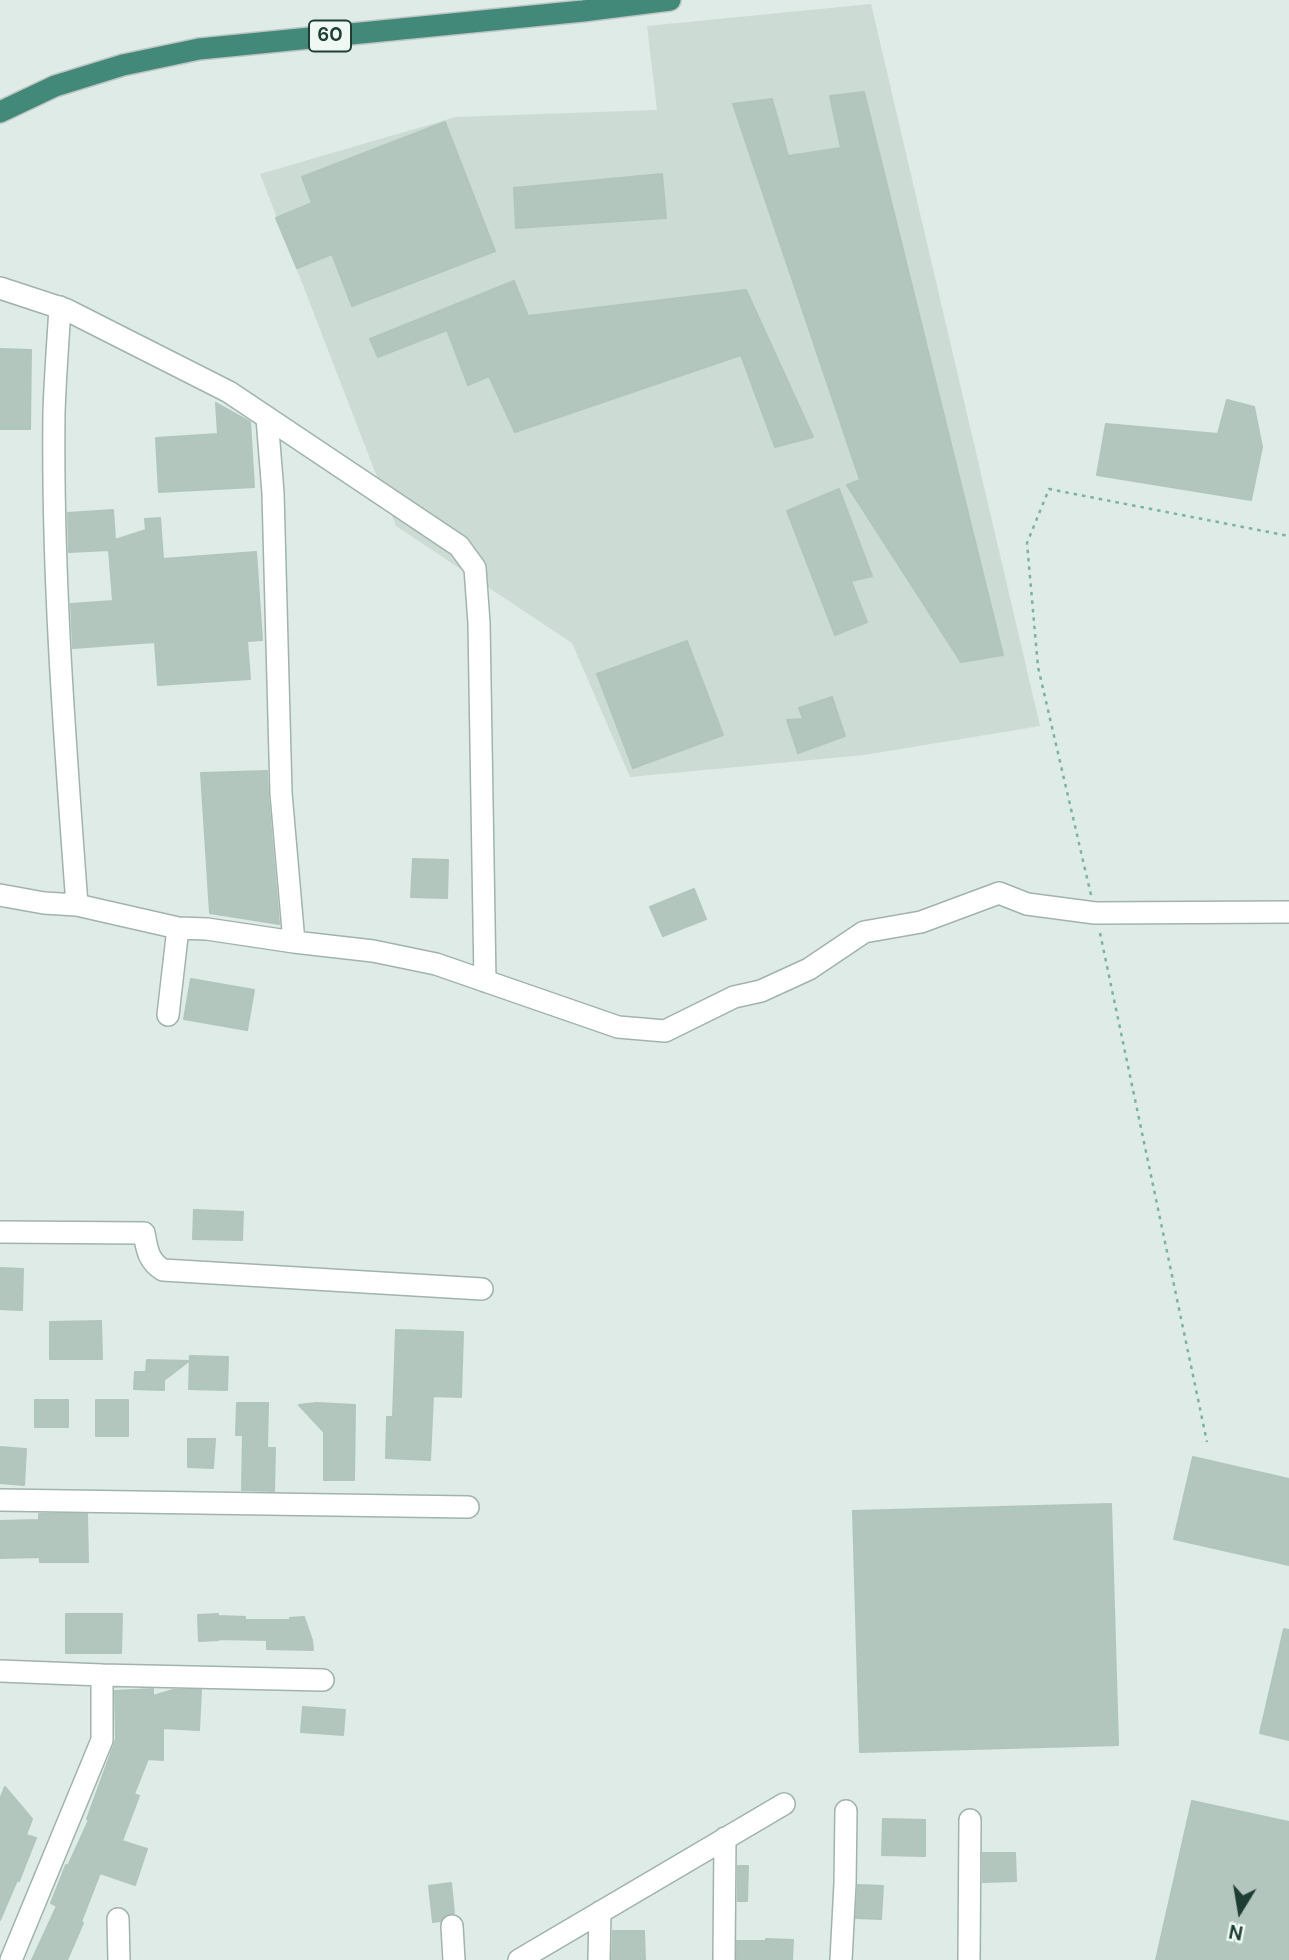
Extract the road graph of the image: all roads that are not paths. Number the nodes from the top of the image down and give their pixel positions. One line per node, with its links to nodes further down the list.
1 (670, 0): 2 (highway, 60)
2 (0, 112)
3 (0, 288): 4 (street)
4 (60, 307): 5 (street); 7 (street)
5 (267, 418): 10 (street); 11 (street)
6 (0, 895): 7 (street)
7 (77, 905): 9 (street)
8 (1289, 912): 11 (street)
9 (178, 928): 10 (street); 12 (street)
10 (294, 942): 11 (street)
11 (485, 981)
12 (168, 1015)
13 (0, 1232): 14 (street)
14 (482, 1289)
15 (0, 1500): 16 (street)
16 (468, 1507)
17 (0, 1671): 18 (street)
18 (102, 1675): 19 (street); 27 (street)
19 (323, 1679)
20 (784, 1804): 23 (street)
21 (846, 1811): 33 (street)
22 (970, 1820): 34 (street)
23 (726, 1839): 24 (street); 32 (street)
24 (600, 1912): 30 (street); 31 (street)
25 (118, 1919): 28 (street)
26 (452, 1926): 29 (street)
27 (11, 1960)
28 (119, 1960)
29 (454, 1960)
30 (519, 1960)
31 (599, 1960)
32 (724, 1960)
33 (841, 1960)
34 (969, 1960)

